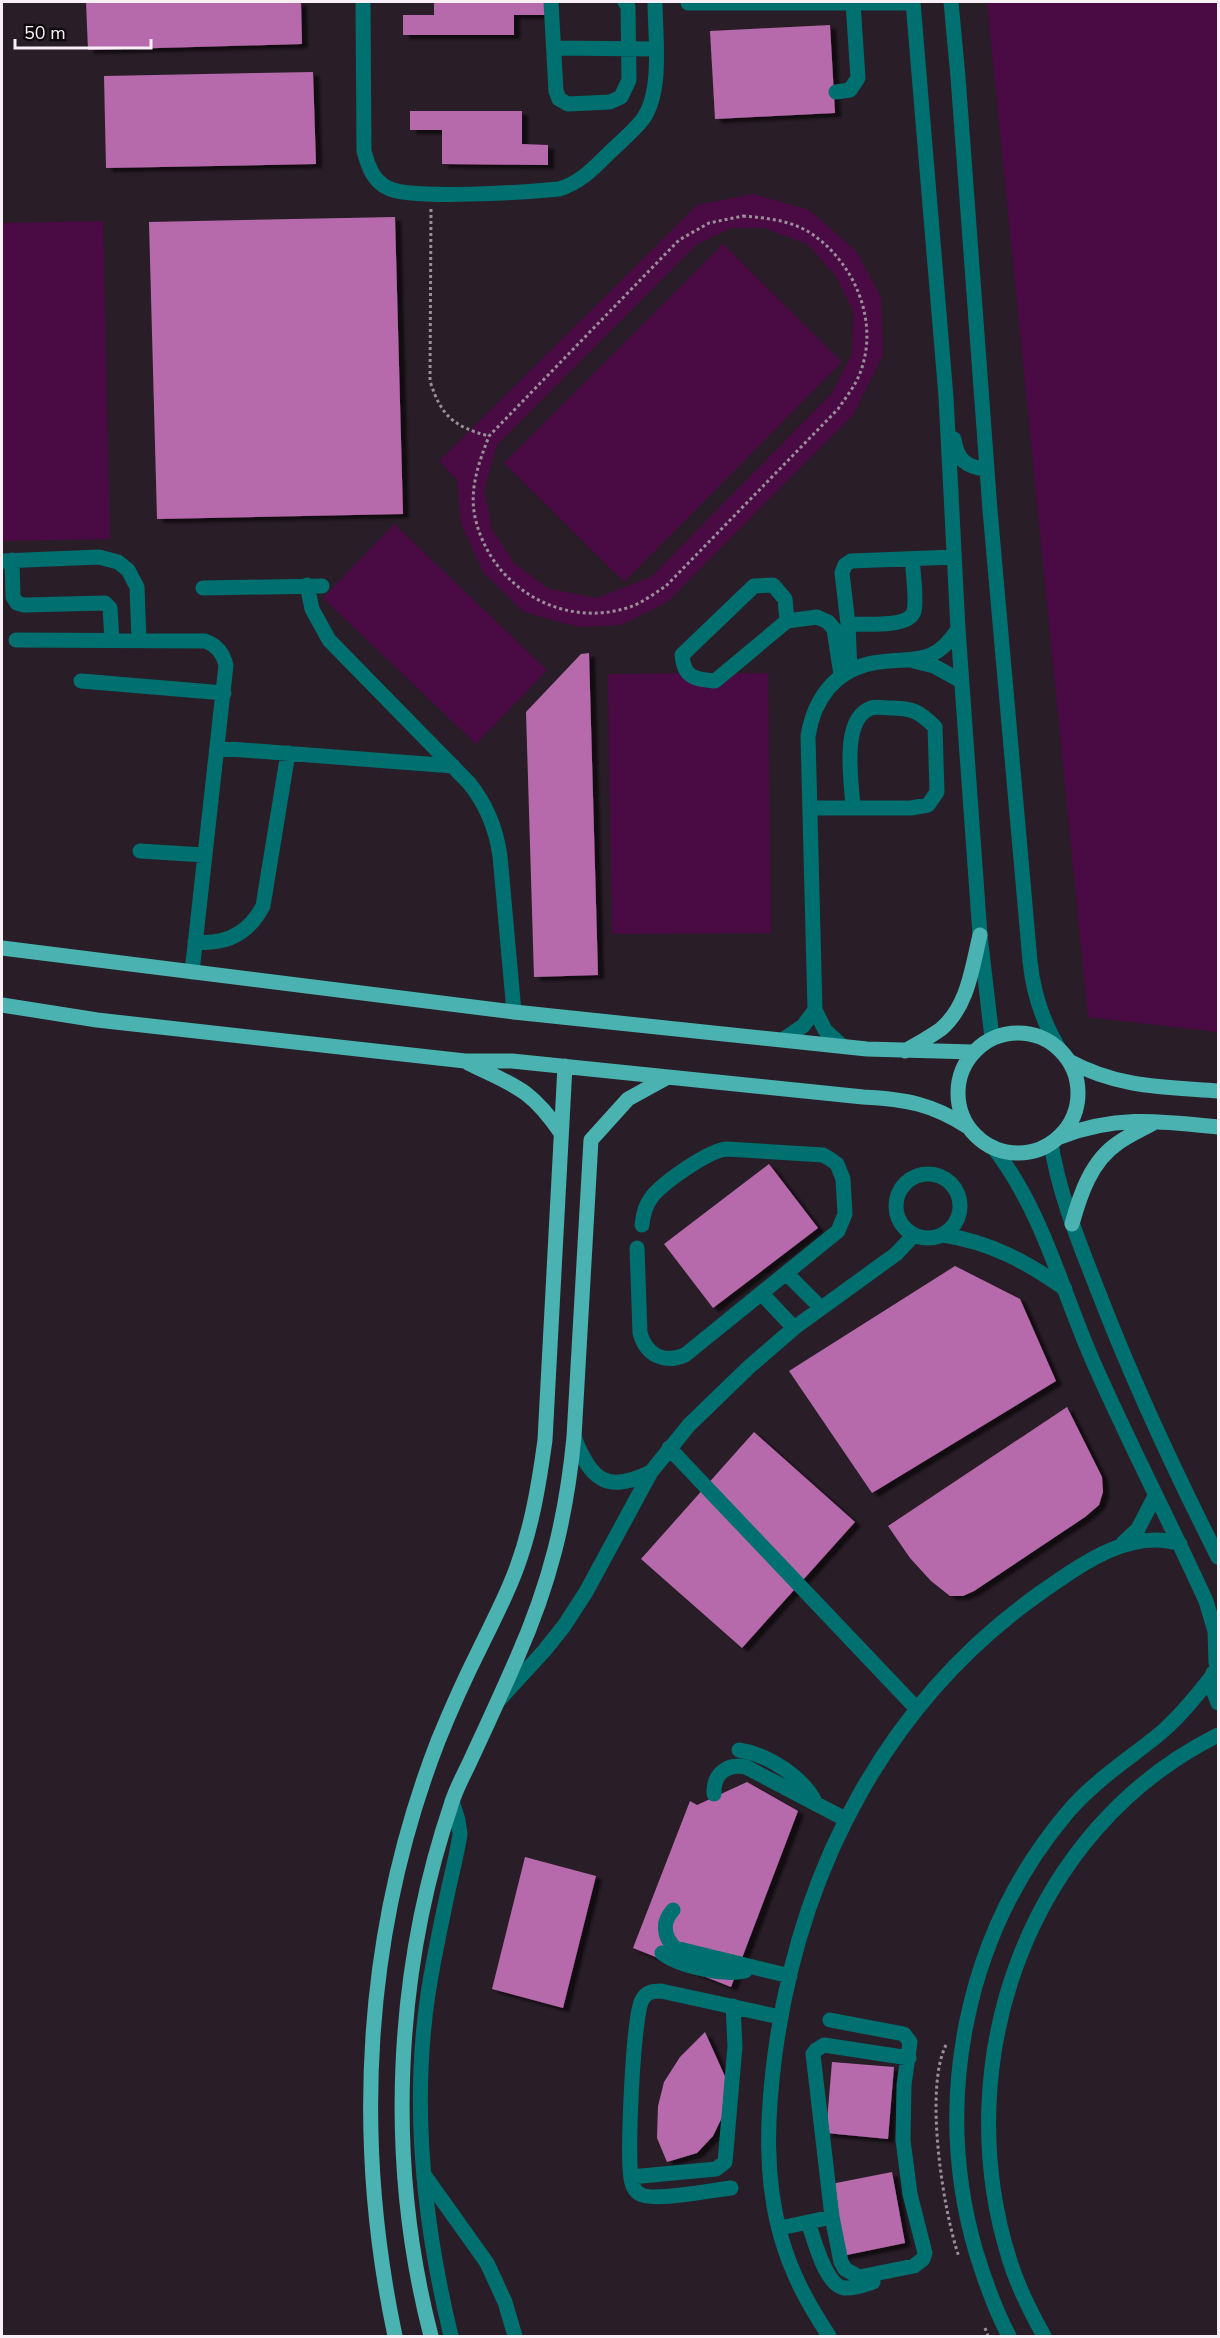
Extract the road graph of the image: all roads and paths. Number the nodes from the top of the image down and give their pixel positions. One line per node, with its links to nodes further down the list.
1 (363, 2): 13 (street)
2 (551, 2): 9 (street)
3 (626, 2): 10 (street)
4 (655, 2): 11 (street)
5 (913, 2): 8 (street); 14 (street)
6 (951, 2): 16 (street)
7 (688, 3): 8 (street)
8 (853, 3): 12 (street)
9 (554, 48): 10 (street); 10 (street)
10 (629, 49): 11 (street)
11 (655, 49): 13 (street)
12 (836, 92)
13 (431, 194): 15 (path)
14 (946, 397): 16 (street); 17 (street)
15 (489, 436): 15 (path)
16 (987, 469): 49 (street)
17 (954, 557): 18 (street); 23 (street)
18 (912, 559): 22 (street); 22 (street)
19 (7, 560): 25 (street); 26 (street)
20 (203, 588): 34 (street)
21 (787, 621): 21 (street); 28 (street)
22 (848, 624): 28 (street)
23 (958, 629): 27 (street); 30 (street)
24 (16, 640): 25 (street)
25 (112, 640): 26 (street)
26 (140, 641): 31 (street)
27 (914, 661): 28 (street); 30 (street)
28 (846, 673): 35 (street)
29 (81, 681): 31 (street)
30 (961, 681): 39 (street)
31 (224, 693): 32 (street)
32 (217, 748): 33 (street); 38 (street)
33 (288, 753): 34 (street); 40 (street)
34 (453, 766): 45 (street)
35 (810, 808): 36 (street); 44 (street)
36 (853, 808): 36 (street)
37 (140, 850): 38 (street)
38 (204, 855): 40 (street)
39 (980, 936): 46 (street); 50 (main road)
40 (195, 942): 42 (street)
41 (2, 948): 42 (main road)
42 (192, 972): 45 (main road)
43 (2, 1005): 52 (main road)
44 (815, 1010): 47 (street); 48 (street)
45 (514, 1012): 47 (main road)
46 (992, 1038): 49 (main road); 51 (main road)
47 (784, 1039): 48 (main road)
48 (841, 1045): 50 (main road)
49 (1058, 1047): 53 (main road)
50 (905, 1051): 51 (main road)
51 (973, 1052): 58 (main road)
52 (465, 1061): 54 (main road); 60 (main road)
53 (1069, 1061): 56 (main road); 61 (main road)
54 (565, 1066): 55 (main road); 60 (main road)
55 (668, 1077): 58 (main road); 73 (main road)
56 (1218, 1091)
57 (1156, 1121): 59 (main road); 61 (main road); 63 (main road)
58 (968, 1127): 62 (main road)
59 (1218, 1127)
60 (561, 1133): 108 (main road)
61 (1055, 1140): 62 (main road); 63 (street)
62 (993, 1147): 69 (street)
63 (1072, 1224): 79 (street)
64 (642, 1225): 68 (street)
65 (914, 1235): 66 (street); 66 (street); 71 (street)
66 (944, 1235): 69 (street)
67 (637, 1248): 70 (street)
68 (788, 1274): 70 (street); 71 (street)
69 (1065, 1289): 76 (street)
70 (762, 1294): 72 (street)
71 (822, 1308): 72 (street)
72 (794, 1329): 74 (street)
73 (574, 1437): 75 (street); 81 (main road)
74 (669, 1448): 75 (street); 83 (street)
75 (651, 1472): 81 (street)
76 (1155, 1497): 77 (street); 78 (street)
77 (1180, 1544): 78 (street); 80 (street)
78 (1121, 1545): 83 (street)
79 (1218, 1557)
80 (1215, 1666): 82 (street); 111 (street)
81 (496, 1703): 87 (main road)
82 (1218, 1703)
83 (917, 1709): 89 (street)
84 (1218, 1735): 112 (street)
85 (739, 1750): 88 (street)
86 (714, 1794): 88 (street)
87 (452, 1801): 98 (street); 99 (main road)
88 (816, 1804): 89 (street)
89 (845, 1820): 93 (street)
90 (673, 1910): 92 (street)
91 (662, 1953): 92 (street)
92 (754, 1967): 93 (street)
93 (790, 1976): 95 (street)
94 (733, 2006): 95 (street); 100 (street); 100 (street)
95 (780, 2017): 104 (street)
96 (830, 2020): 97 (street)
97 (909, 2058): 102 (street); 102 (street)
98 (422, 2171): 99 (street); 106 (street); 109 (street)
99 (404, 2172): 107 (main road)
100 (631, 2177): 101 (street)
101 (731, 2188)
102 (832, 2217): 103 (street)
103 (808, 2222): 104 (street); 105 (street)
104 (780, 2228): 110 (street)
105 (903, 2275)
106 (449, 2329): 107 (street)
107 (429, 2331)
108 (395, 2337)
109 (515, 2337)
110 (829, 2337)
111 (1009, 2337)
112 (1044, 2337)

